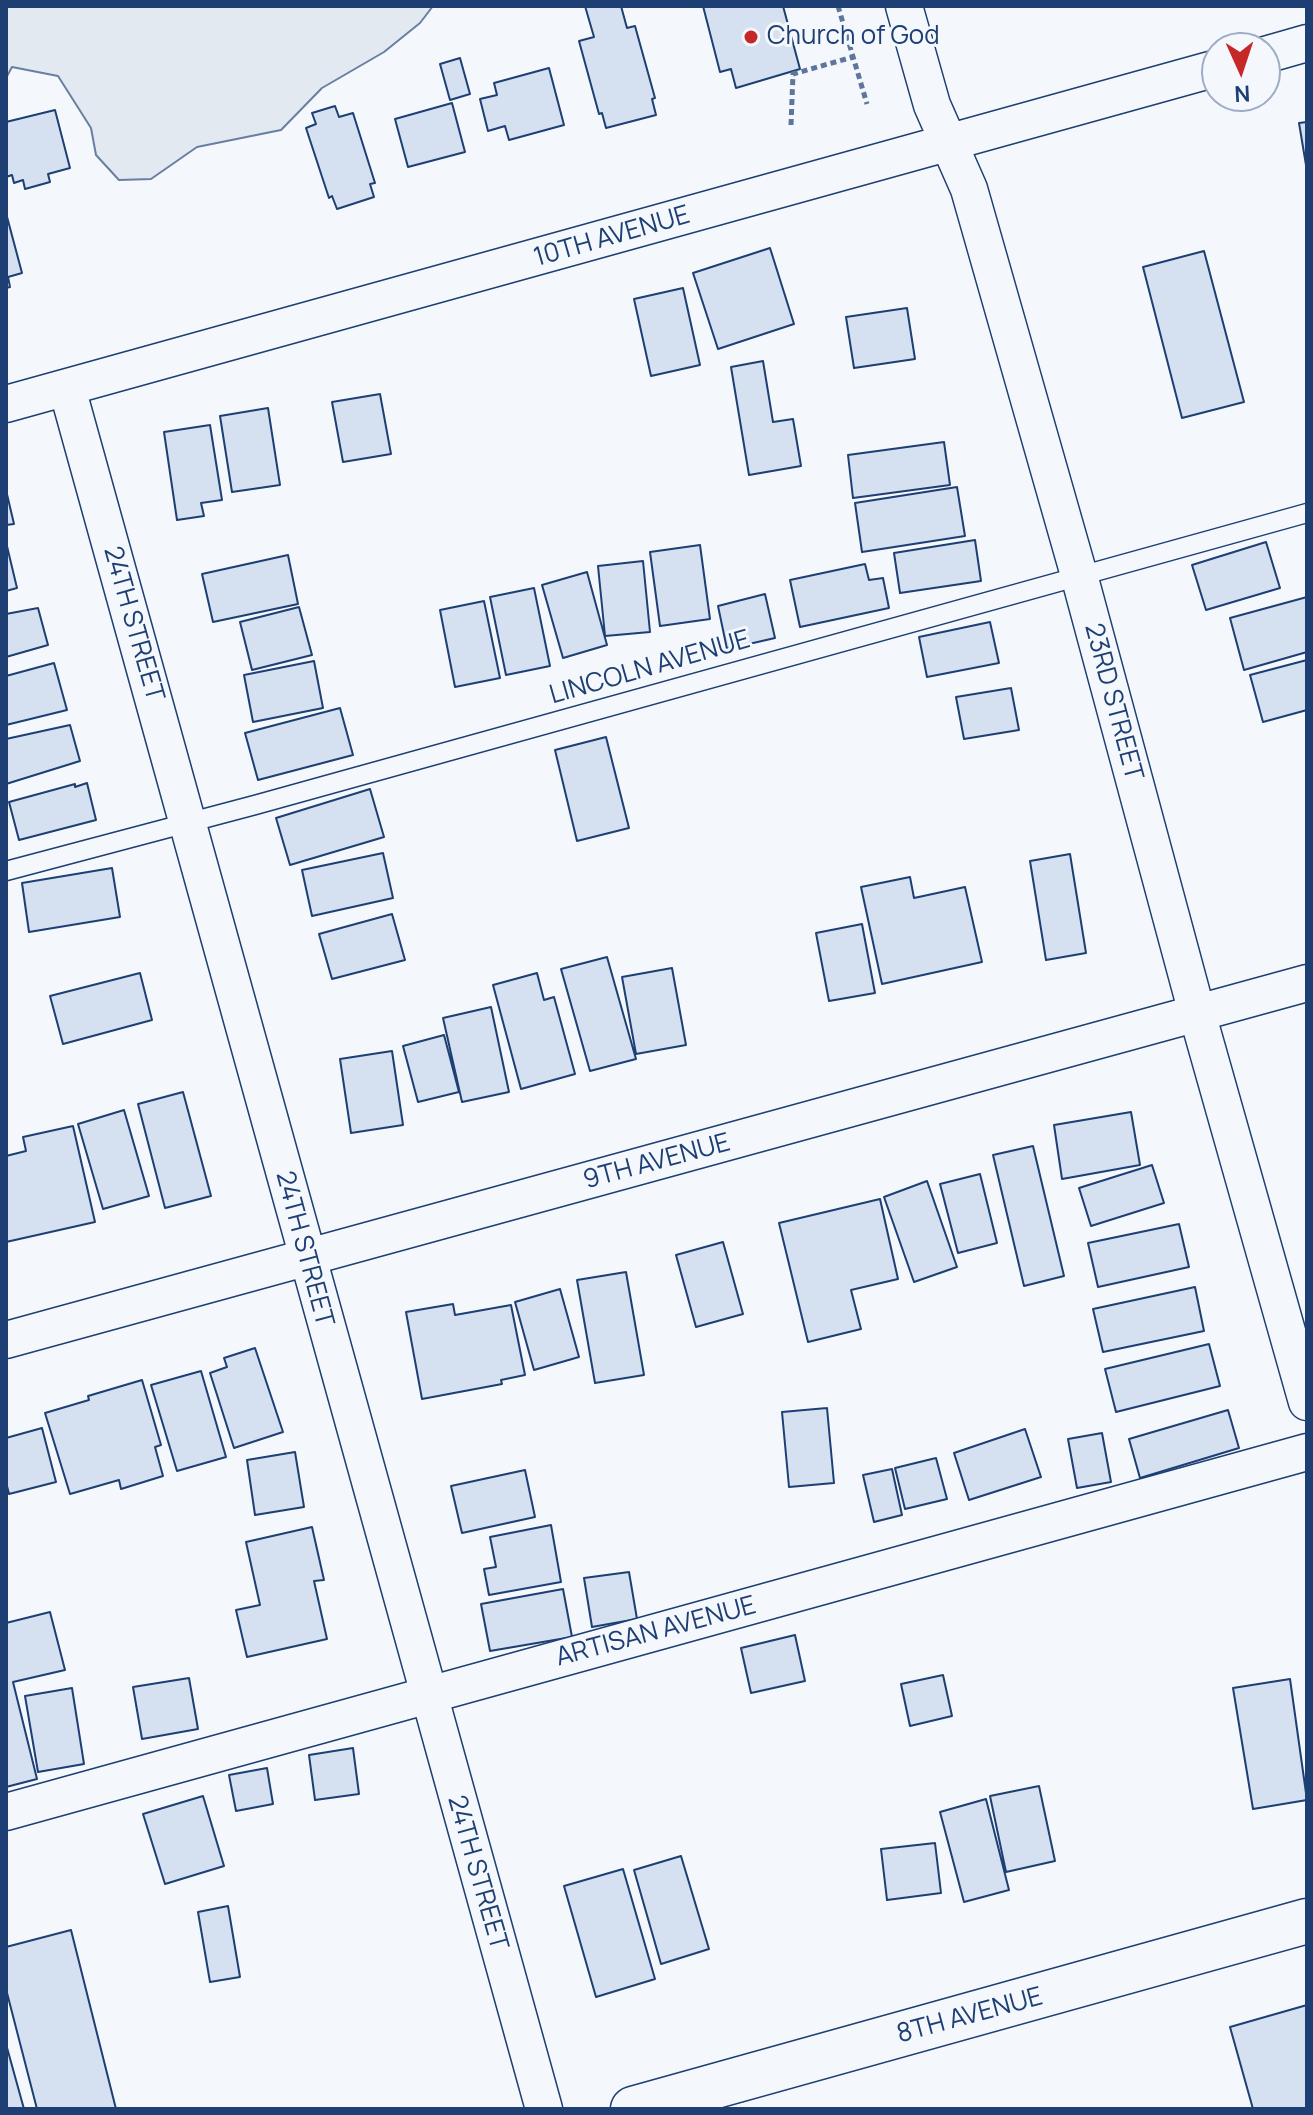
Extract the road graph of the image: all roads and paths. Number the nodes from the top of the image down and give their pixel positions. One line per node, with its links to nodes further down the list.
1 (838, 6): 5 (path)
2 (904, 6): 9 (street, 23RD STREET)
3 (1307, 43): 4 (street)
4 (1281, 50)
5 (853, 57): 7 (path); 8 (path)
6 (1201, 72): 9 (street, 10TH AVENUE)
7 (867, 104)
8 (791, 125)
9 (948, 143): 10 (street, 10TH AVENUE); 13 (street, 23RD STREET)
10 (67, 388): 11 (street, 10TH AVENUE); 14 (street, 24TH STREET)
11 (6, 404)
12 (1307, 513): 13 (lane, LINCOLN AVENUE)
13 (1079, 575): 14 (lane, LINCOLN AVENUE); 17 (street, 23RD STREET)
14 (188, 822): 15 (lane, LINCOLN AVENUE); 18 (street, 24TH STREET)
15 (6, 871)
16 (1307, 983): 17 (street, 9TH AVENUE)
17 (1197, 1013): 18 (street, 9TH AVENUE); 20 (street, 23RD STREET)
18 (307, 1259): 19 (street, 9TH AVENUE); 22 (street, 24TH STREET)
19 (6, 1340)
20 (1307, 1402)
21 (1307, 1452): 22 (street, ARTISAN AVENUE)
22 (428, 1695): 23 (street, ARTISAN AVENUE); 25 (street, 24TH STREET)
23 (6, 1812)
24 (1307, 1921): 26 (main road, 8TH AVENUE)
25 (544, 2109)
26 (633, 2109)

